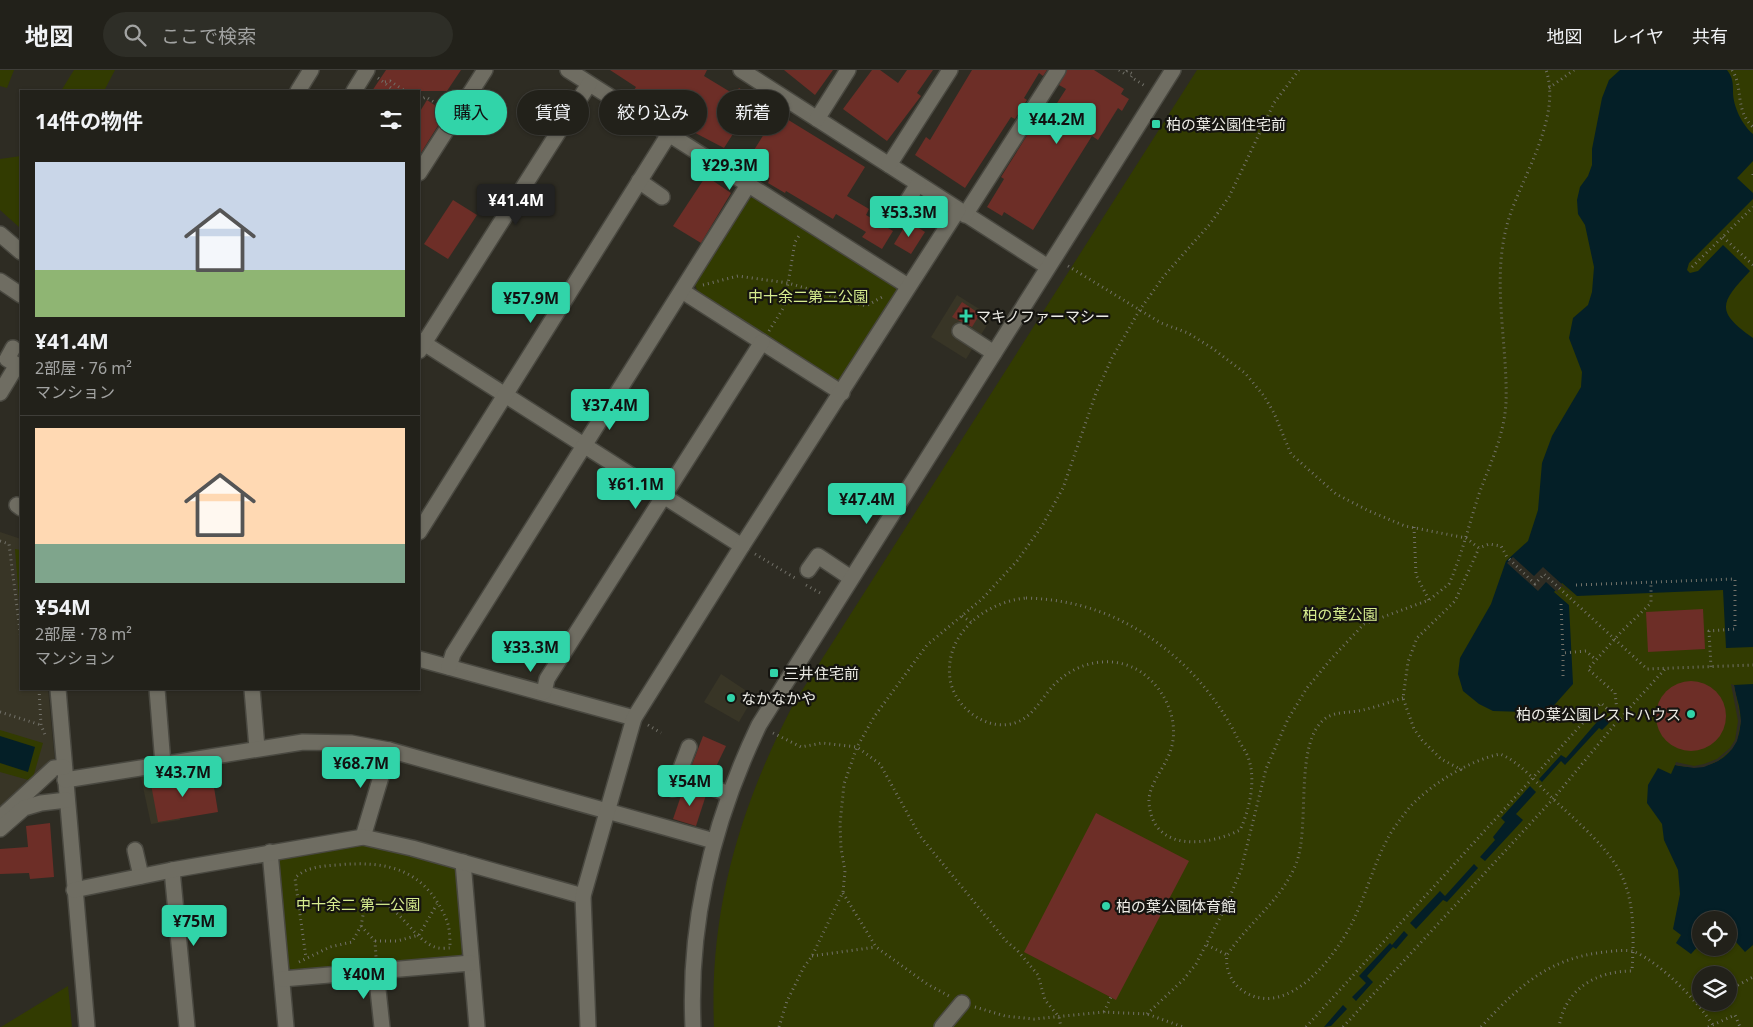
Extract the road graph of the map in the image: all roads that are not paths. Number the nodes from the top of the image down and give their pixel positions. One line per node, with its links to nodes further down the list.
1 (311, 70): 11 (street)
2 (367, 70): 12 (street)
3 (484, 70): 17 (street)
4 (568, 70): 10 (street)
5 (741, 70): 14 (street)
6 (848, 70): 14 (street)
7 (950, 70): 18 (street)
8 (1058, 70): 24 (street)
9 (1173, 70): 27 (street)
10 (589, 84): 13 (street); 34 (street)
11 (299, 90)
12 (355, 90)
13 (599, 90)
14 (817, 118): 18 (street)
15 (668, 135): 19 (street)
16 (671, 135): 21 (street)
17 (421, 163)
18 (889, 165): 20 (street)
19 (639, 181): 22 (street); 39 (street)
20 (918, 184): 23 (street); 24 (street)
21 (748, 185): 29 (street); 30 (street)
22 (662, 196)
23 (903, 208)
24 (962, 212): 27 (street); 29 (street)
25 (0, 234): 26 (street)
26 (20, 251)
27 (1048, 267): 36 (street)
28 (0, 281): 31 (street)
29 (908, 286): 38 (street)
30 (682, 291): 33 (street); 40 (street)
31 (20, 294)
32 (960, 332): 36 (street)
33 (765, 337): 38 (street); 41 (street)
34 (420, 345): 39 (street)
35 (12, 348): 37 (street)
36 (994, 352): 45 (street)
37 (0, 393)
38 (842, 393): 43 (street)
39 (504, 394): 40 (street); 42 (street)
40 (584, 444): 41 (street); 47 (street)
41 (663, 495): 43 (street); 51 (street)
42 (420, 530)
43 (742, 546): 52 (street)
44 (803, 578): 45 (street)
45 (851, 578): 58 (street)
46 (420, 658): 47 (street)
47 (449, 667): 51 (street)
48 (58, 690): 57 (street)
49 (157, 690): 56 (street)
50 (252, 690): 54 (street)
51 (544, 692): 52 (street)
52 (634, 718): 60 (street)
53 (688, 747): 58 (street)
54 (257, 748): 55 (street); 56 (street)
55 (388, 750): 60 (street); 63 (street)
56 (163, 764): 57 (street)
57 (65, 773): 59 (street); 61 (street)
58 (729, 794): 64 (street)
59 (66, 800): 62 (street); 70 (street)
60 (607, 812): 64 (street); 71 (street)
61 (0, 818)
62 (0, 829)
63 (363, 837): 66 (street); 67 (street)
64 (714, 841): 82 (street)
65 (135, 850): 69 (street)
66 (270, 852): 68 (street); 74 (street)
67 (463, 862): 71 (street); 72 (street)
68 (172, 870): 69 (street); 77 (street)
69 (141, 876): 70 (street)
70 (74, 890): 76 (street)
71 (583, 896): 81 (street)
72 (471, 963): 73 (street); 80 (street)
73 (376, 971): 74 (street); 79 (street)
74 (282, 979): 78 (street)
75 (962, 1003): 83 (street)
76 (87, 1027)
77 (187, 1027)
78 (286, 1027)
79 (382, 1027)
80 (477, 1027)
81 (588, 1027)
82 (692, 1027)
83 (942, 1027)

